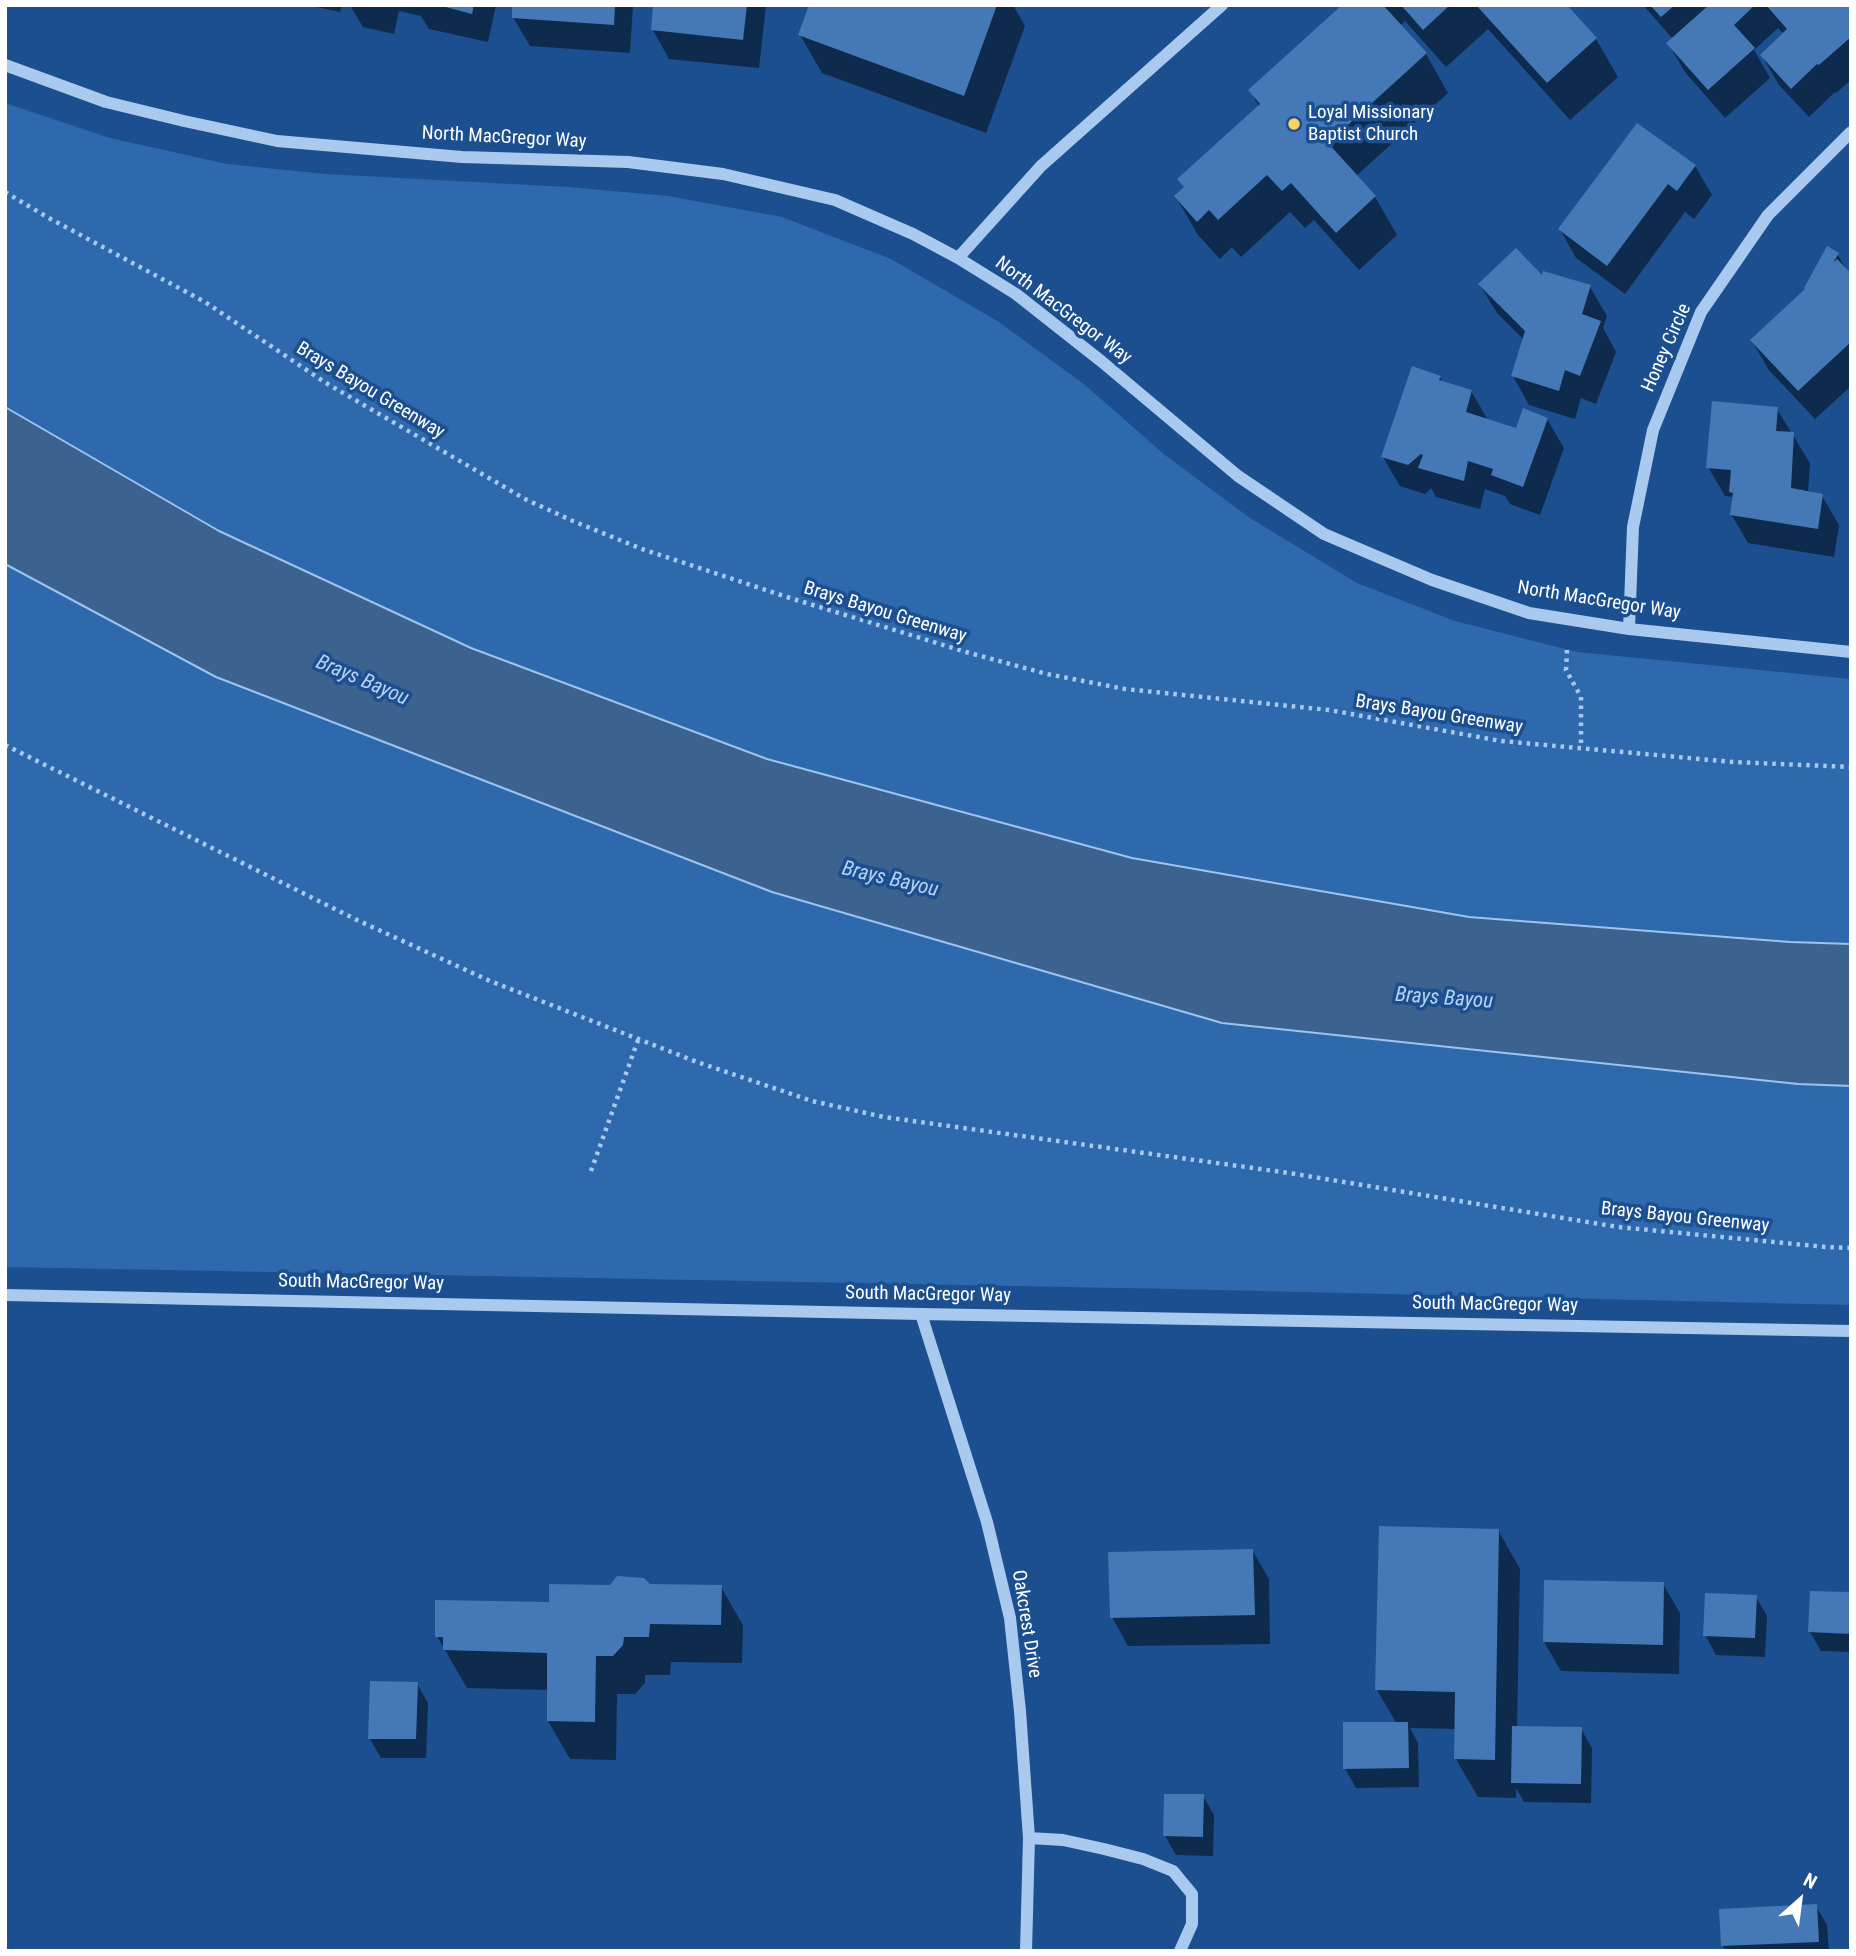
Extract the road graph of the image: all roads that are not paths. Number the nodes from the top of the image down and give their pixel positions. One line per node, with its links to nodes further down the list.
1 (1222, 5): 4 (street)
2 (5, 65): 4 (street, North MacGregor Way)
3 (1849, 137): 5 (street, Honey Circle)
4 (958, 258): 5 (street, North MacGregor Way)
5 (1629, 629): 6 (street, North MacGregor Way)
6 (1851, 652)
7 (5, 1295): 8 (street, South MacGregor Way)
8 (921, 1314): 9 (street, South MacGregor Way); 10 (street, Oakcrest Drive)
9 (1851, 1331)
10 (1029, 1838): 11 (street, Oakcrest Drive); 12 (street)
11 (1026, 1951)
12 (1180, 1951)

